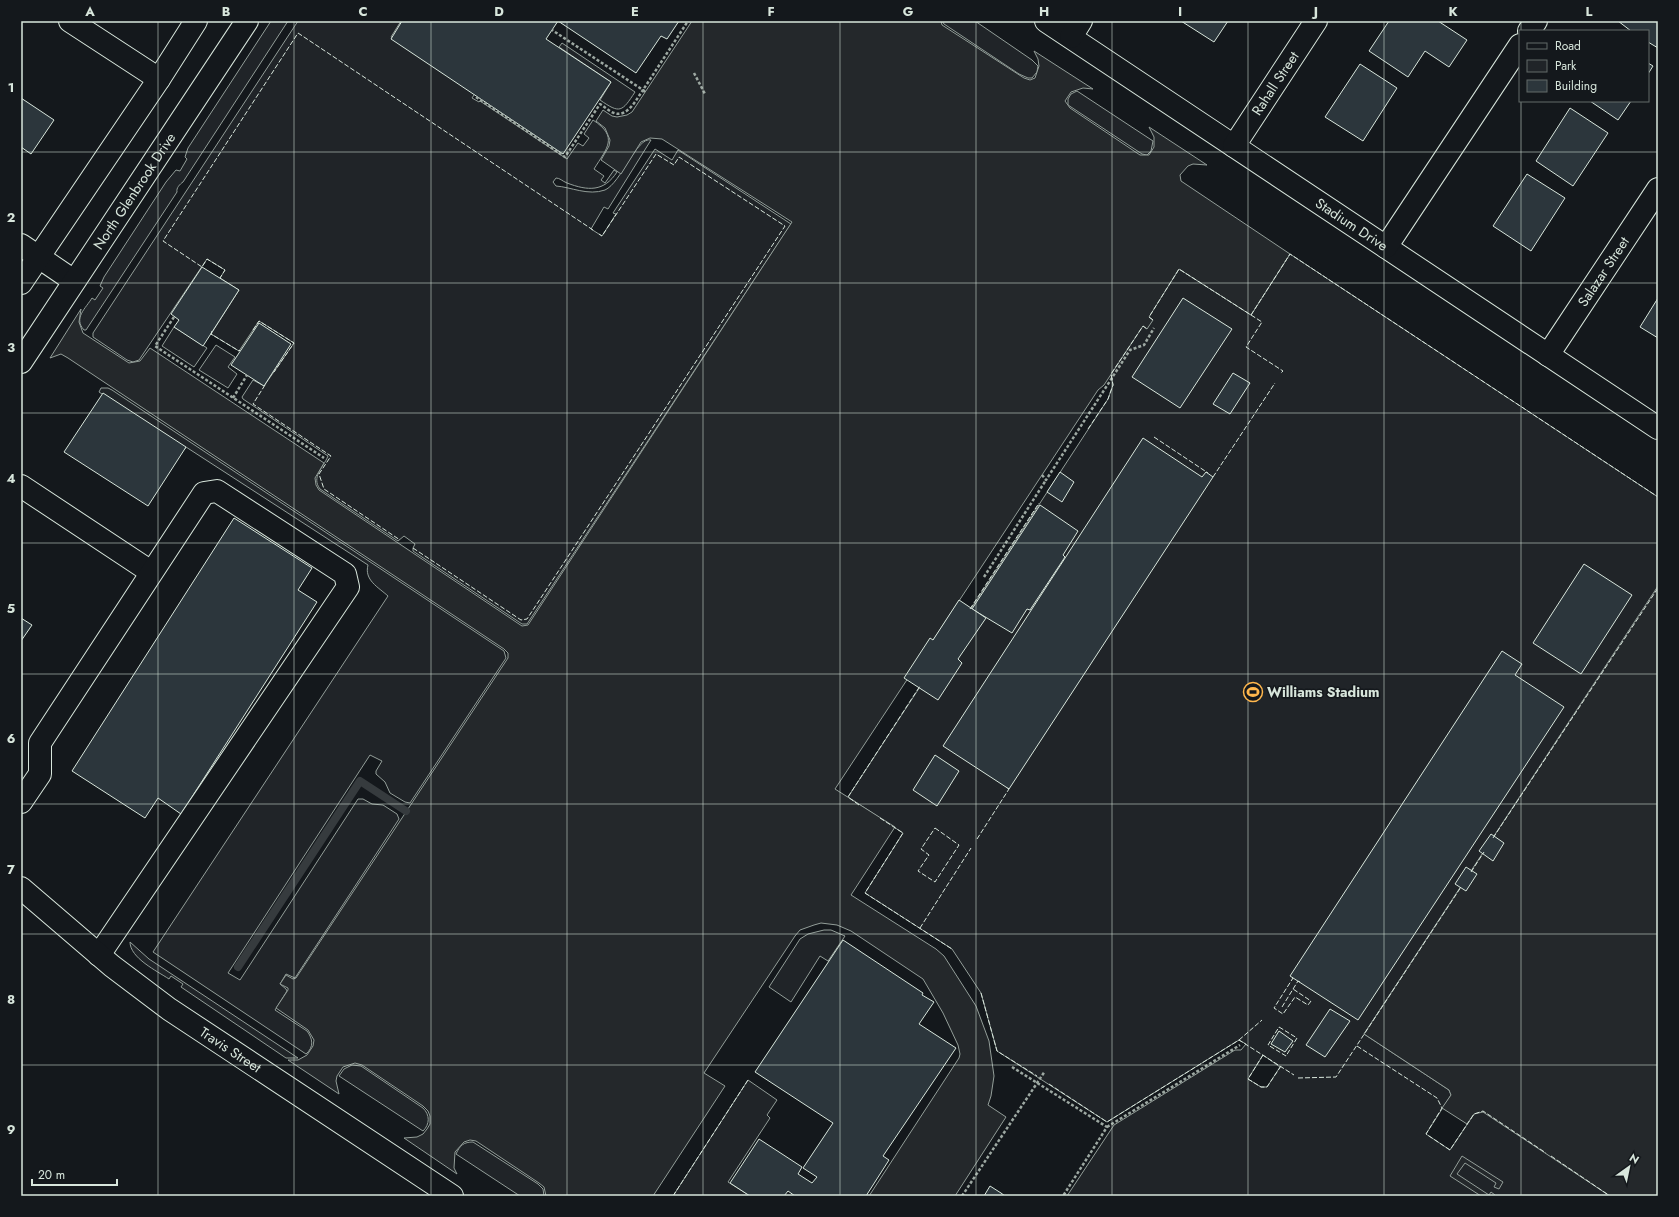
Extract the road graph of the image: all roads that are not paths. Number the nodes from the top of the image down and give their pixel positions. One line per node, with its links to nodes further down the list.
1 (70, 21): 10 (street)
2 (196, 21): 10 (street)
3 (247, 21): 15 (street, North Glenbrook Drive)
4 (1046, 21): 7 (street, Stadium Drive)
5 (1316, 21): 11 (street, Rahall Street)
6 (1536, 21): 8 (street)
7 (1076, 29): 11 (street, Stadium Drive)
8 (1530, 30)
9 (1519, 47): 13 (street)
10 (159, 79): 14 (street)
11 (1234, 146): 13 (street, Stadium Drive)
12 (1658, 189): 17 (street, Salazar Street)
13 (1386, 247): 17 (street, Stadium Drive)
14 (29, 251): 15 (street); 16 (street)
15 (74, 280): 18 (street, North Glenbrook Drive)
16 (21, 283)
17 (1548, 355): 19 (street, Stadium Drive)
18 (21, 362)
19 (1658, 428)
20 (21, 486): 21 (street)
21 (151, 572): 22 (street); 24 (street)
22 (21, 802)
23 (21, 888): 24 (street, Travis Street)
24 (99, 955): 25 (street, Travis Street)
25 (452, 1196)

